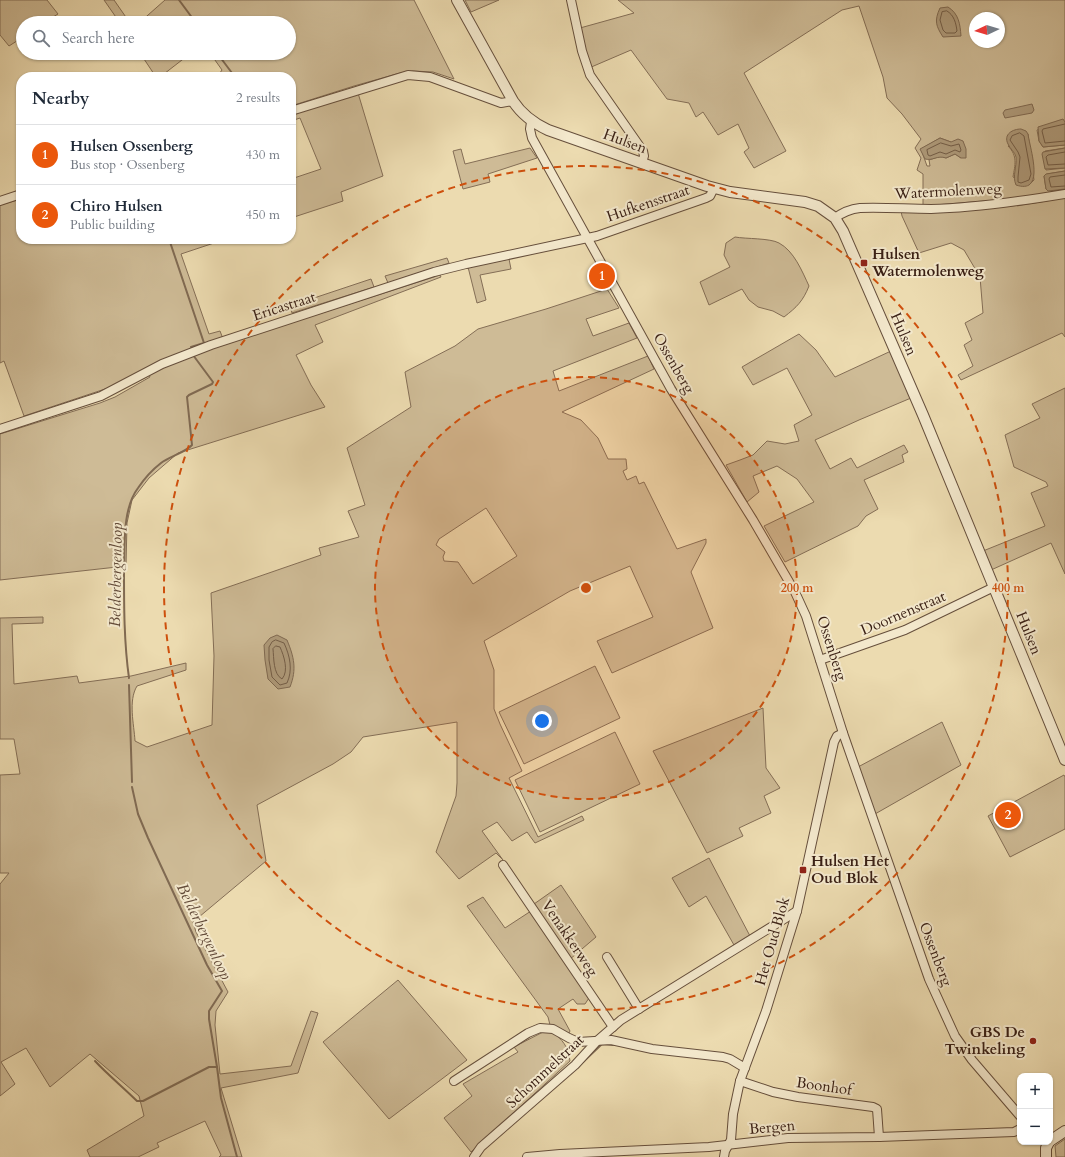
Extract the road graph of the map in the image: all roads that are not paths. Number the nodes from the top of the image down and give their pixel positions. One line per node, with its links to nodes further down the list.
1 (457, 0): 3 (street)
2 (571, 0): 6 (street)
3 (513, 101): 4 (street); 5 (street)
4 (296, 109)
5 (531, 122): 6 (street, Hulsen); 12 (street, Ossenberg)
6 (642, 163): 7 (street, Hulsen)
7 (714, 188): 11 (street, Hulsen); 12 (street, Hufkensstraat)
8 (1065, 194): 11 (street, Watermolenweg)
9 (16, 195): 10 (street)
10 (0, 200)
11 (835, 218): 14 (street, Hulsen)
12 (587, 238): 13 (street, Ericastraat); 15 (street, Ossenberg)
13 (0, 429)
14 (994, 587): 15 (street, Doornenstraat); 17 (street, Hulsen)
15 (820, 660): 16 (street, Ossenberg)
16 (843, 733): 19 (street, Het Oud Blok); 27 (street, Ossenberg)
17 (1065, 760)
18 (503, 865): 22 (street, Venakkerweg)
19 (797, 911): 21 (street, Schommelstraat); 24 (street, Het Oud Blok)
20 (607, 957): 21 (street)
21 (639, 1008): 22 (street, Schommelstraat)
22 (613, 1027): 23 (street, Schommelstraat)
23 (598, 1040): 24 (street); 25 (street); 34 (street, Schommelstraat)
24 (745, 1068): 26 (street, Het Oud Blok)
25 (454, 1081)
26 (740, 1081): 30 (street, Boonhof); 32 (street, Het Oud Blok)
27 (1017, 1112)
28 (1017, 1130): 30 (street, Bergen)
29 (1065, 1131): 31 (street)
30 (879, 1137): 32 (street, Bergen)
31 (1053, 1139)
32 (728, 1145): 35 (street, Bergen); 36 (street, Het Oud Blok)
33 (1048, 1145): 37 (street)
34 (474, 1157)
35 (527, 1157)
36 (724, 1157)
37 (1046, 1157)

